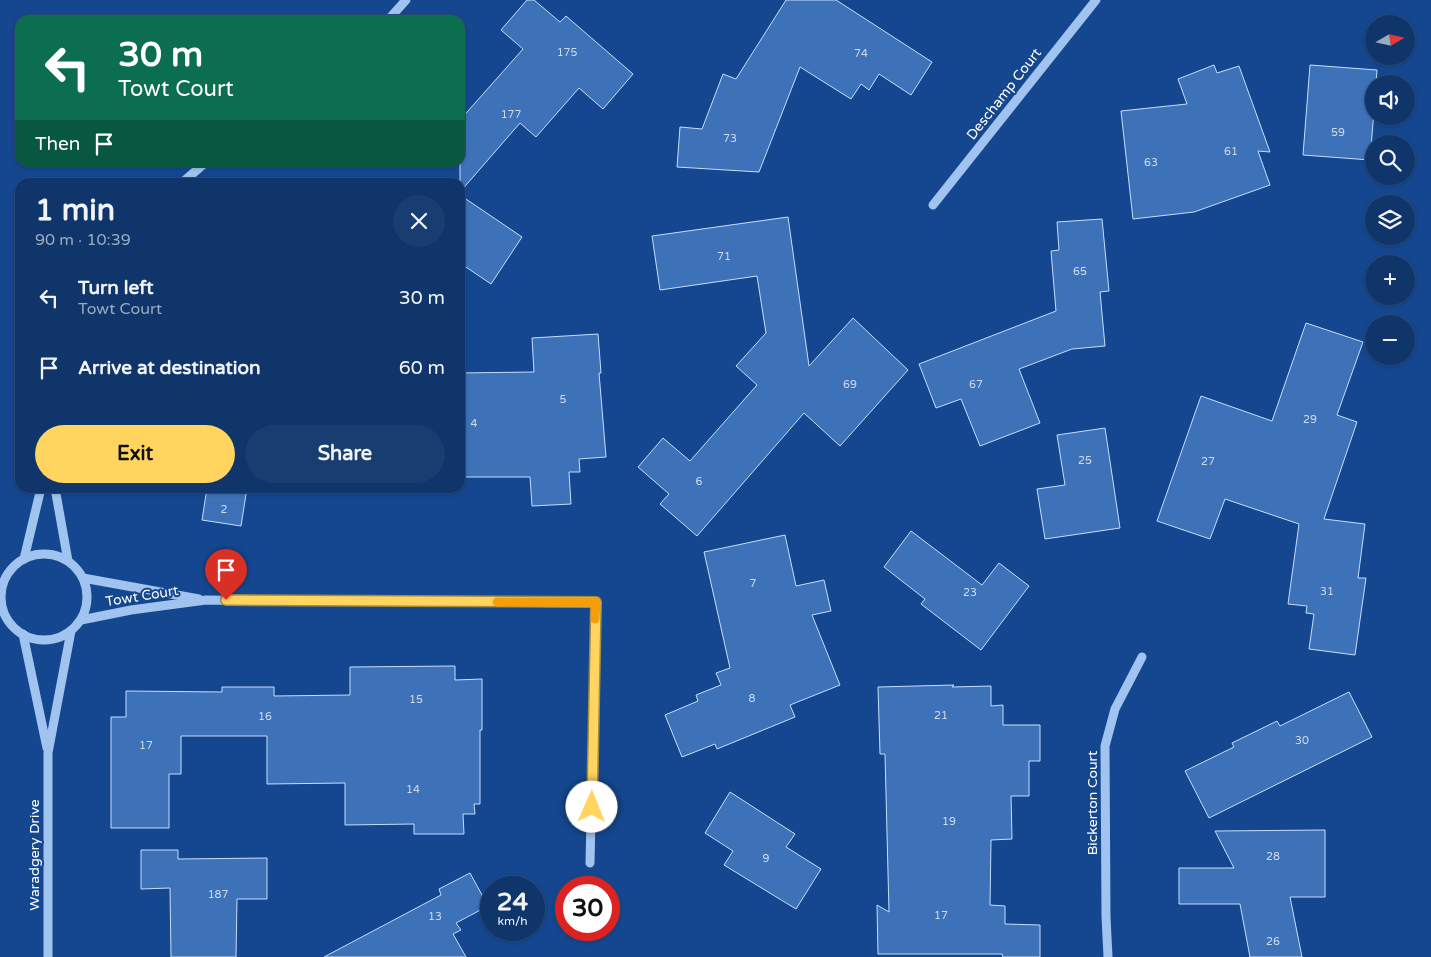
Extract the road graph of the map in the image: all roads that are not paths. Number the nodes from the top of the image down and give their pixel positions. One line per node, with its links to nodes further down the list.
1 (406, 0): 3 (street)
2 (1096, 0): 6 (street, Deschamp Court)
3 (392, 15)
4 (200, 167): 5 (street)
5 (188, 178)
6 (933, 205)
7 (40, 493): 9 (street)
8 (56, 493): 10 (street)
9 (24, 559): 10 (street); 11 (street)
10 (68, 561): 12 (street)
11 (5, 573): 14 (street)
12 (83, 578): 13 (street, Towt Court); 15 (street)
13 (206, 600): 15 (street, Towt Court); 20 (street, Towt Court)
14 (4, 619): 17 (street)
15 (81, 620): 16 (street)
16 (71, 631): 17 (street); 19 (street, Waradgery Drive)
17 (23, 634): 19 (street, Waradgery Drive)
18 (1142, 657): 22 (street, Bickerton Court)
19 (48, 754): 21 (street, Waradgery Drive)
20 (590, 863)
21 (48, 957)
22 (1108, 957)

